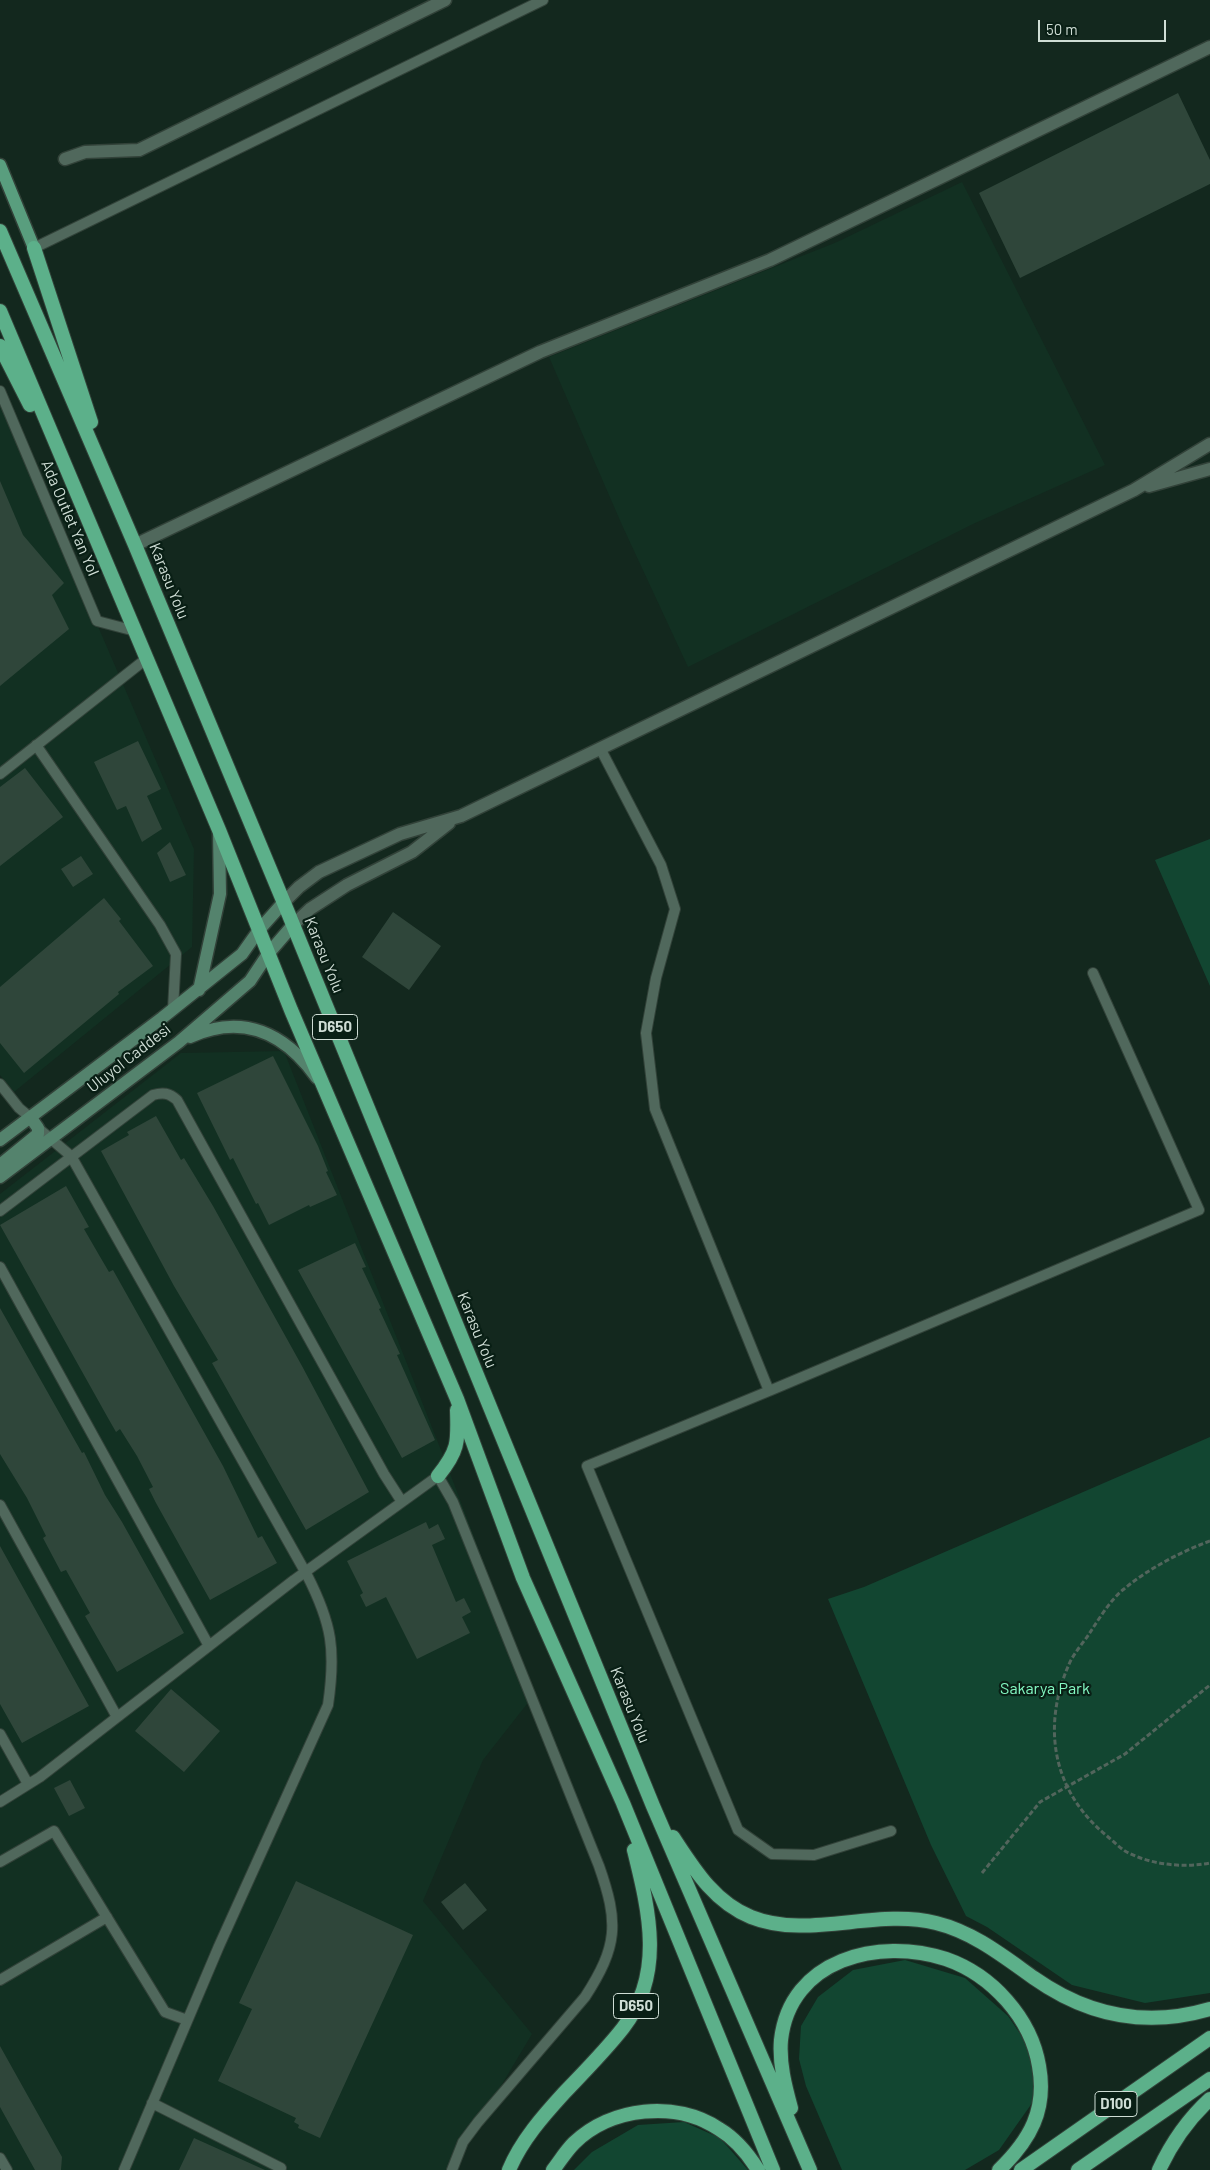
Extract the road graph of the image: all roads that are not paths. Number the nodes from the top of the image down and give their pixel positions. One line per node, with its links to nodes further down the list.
1 (445, 0): 4 (street)
2 (543, 0): 7 (lane)
3 (1210, 47): 16 (street)
4 (65, 159)
5 (0, 165): 7 (main road)
6 (0, 231): 14 (highway, Karasu Yolu / D650)
7 (34, 248): 14 (highway)
8 (0, 311): 15 (highway, D650)
9 (0, 346): 15 (highway)
10 (0, 392): 17 (lane, Ada Outlet Yan Yol)
11 (1210, 444): 13 (street)
12 (1210, 469): 13 (street)
13 (1134, 490): 20 (street)
14 (117, 504): 16 (highway, Karasu Yolu / D650)
15 (90, 526): 17 (highway, D650)
16 (135, 545): 24 (highway, Karasu Yolu / D650)
17 (135, 631): 18 (highway, D650)
18 (146, 659): 19 (lane); 23 (highway, D650)
19 (36, 745): 21 (lane); 30 (lane)
20 (600, 748): 22 (street); 42 (lane)
21 (0, 774)
22 (452, 820): 24 (street); 25 (street)
23 (219, 830): 26 (highway, D650); 29 (main road)
24 (283, 903): 25 (highway, Karasu Yolu / D650); 26 (main road, Uluyol Caddesi)
25 (293, 925): 27 (main road, Uluyol Caddesi); 54 (highway, Karasu Yolu / D650)
26 (259, 930): 27 (highway, D650); 29 (main road, Uluyol Caddesi)
27 (268, 954): 31 (main road, Uluyol Caddesi); 33 (highway, D650)
28 (1093, 972): 42 (lane)
29 (199, 990): 30 (main road, Uluyol Caddesi)
30 (173, 1009): 34 (main road, Uluyol Caddesi)
31 (179, 1042): 33 (main road); 35 (main road, Uluyol Caddesi)
32 (0, 1084): 34 (lane)
33 (326, 1090): 43 (highway, D650)
34 (35, 1123): 35 (lane); 36 (main road, Uluyol Caddesi); 38 (main road)
35 (51, 1139): 37 (lane); 39 (main road, Uluyol Caddesi)
36 (0, 1140)
37 (71, 1156): 40 (lane); 45 (lane); 47 (lane)
38 (0, 1165)
39 (0, 1177)
40 (0, 1211)
41 (0, 1267): 48 (lane)
42 (770, 1392): 55 (lane)
43 (457, 1399): 44 (highway); 53 (highway, D650)
44 (438, 1476): 45 (lane); 70 (lane)
45 (402, 1502): 47 (lane)
46 (0, 1505): 49 (lane)
47 (305, 1572): 48 (lane); 60 (lane)
48 (209, 1646): 49 (lane)
49 (117, 1717): 51 (lane)
50 (0, 1734): 51 (lane)
51 (28, 1784): 52 (lane)
52 (0, 1802)
53 (623, 1803): 71 (highway, D650); 74 (highway, D650)
54 (653, 1806): 59 (highway); 65 (highway, D650)
55 (891, 1831)
56 (0, 1862): 57 (lane)
57 (107, 1917): 58 (lane); 60 (lane)
58 (0, 1980)
59 (1210, 2009)
60 (187, 2020): 64 (lane)
61 (1210, 2038): 77 (highway, D100)
62 (1210, 2078): 78 (highway, D100)
63 (1210, 2098): 79 (highway)
64 (152, 2103): 67 (lane); 69 (lane)
65 (802, 2152): 75 (highway, D650); 76 (highway)
66 (0, 2158): 68 (lane)
67 (281, 2168)
68 (7, 2170)
69 (124, 2170)
70 (452, 2170)
71 (509, 2170)
72 (553, 2170): 73 (highway)
73 (758, 2170)
74 (773, 2170)
75 (810, 2170)
76 (999, 2170)
77 (1021, 2170)
78 (1078, 2170)
79 (1159, 2170)

